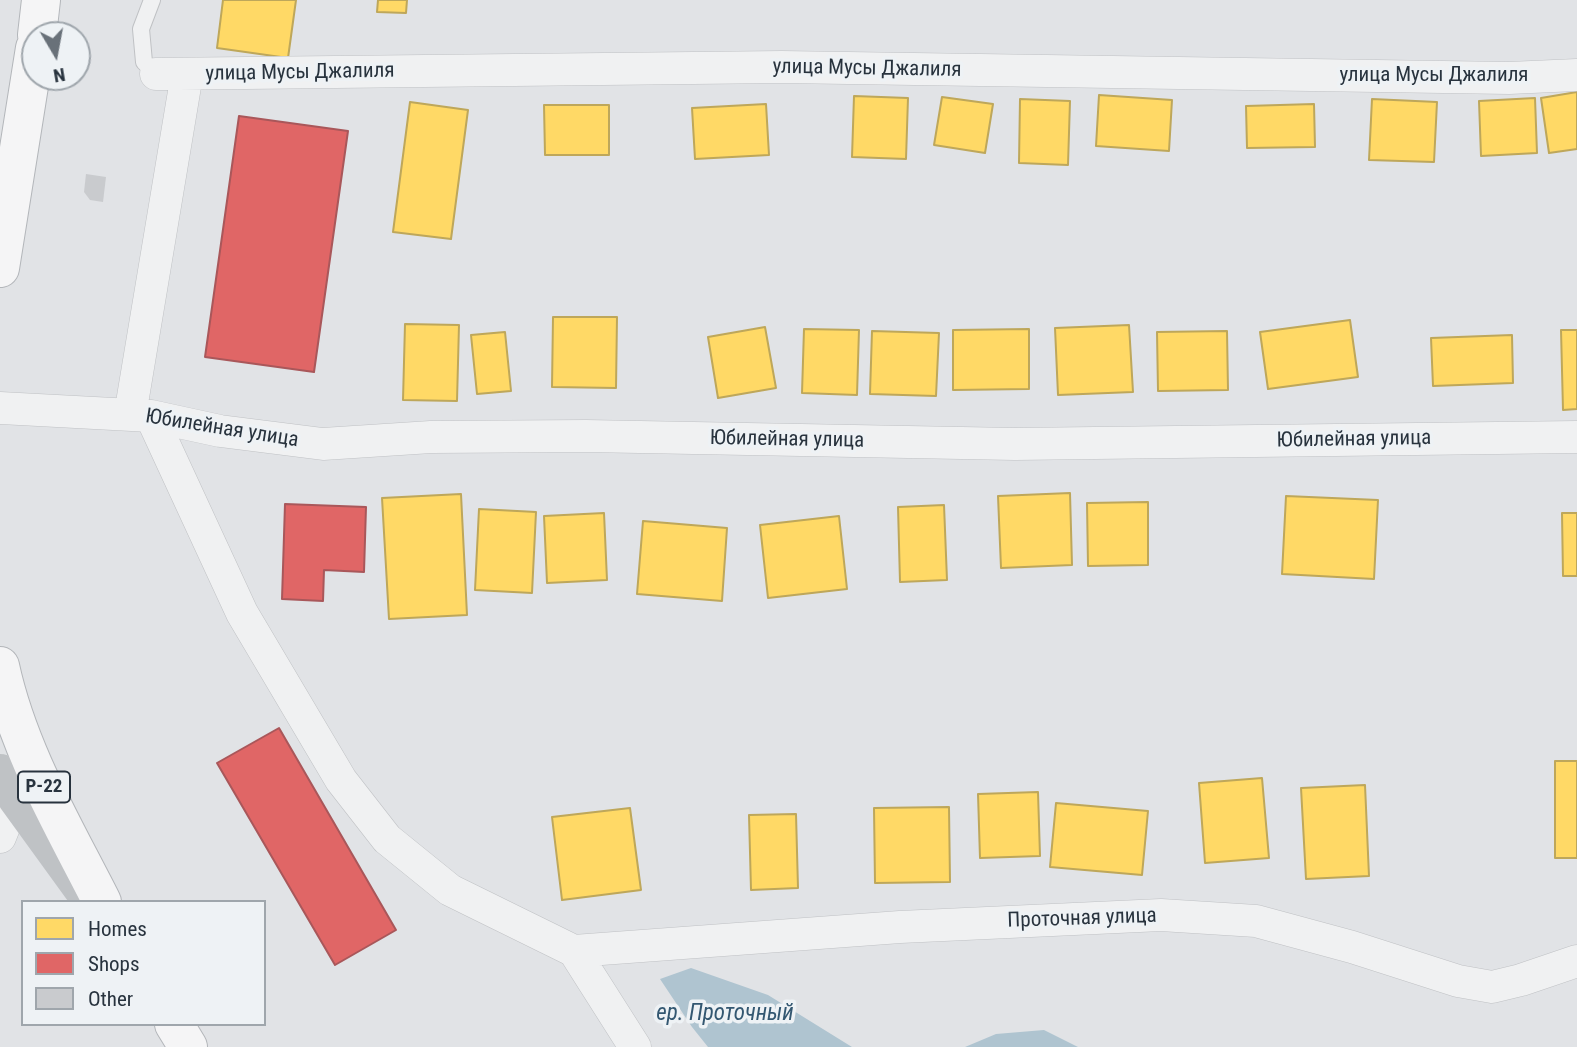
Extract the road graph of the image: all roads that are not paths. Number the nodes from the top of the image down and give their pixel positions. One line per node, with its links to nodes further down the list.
1 (41, 0): 3 (highway)
2 (152, 0): 4 (lane)
3 (39, 21)
4 (172, 74): 5 (street, улица Мусы Джалиля); 9 (street)
5 (1577, 75)
6 (28, 91): 7 (highway)
7 (0, 268)
8 (0, 408): 9 (street, Юбилейная улица)
9 (141, 416): 10 (street, Юбилейная улица); 16 (street)
10 (1577, 437)
11 (0, 666): 15 (highway, Р-22)
12 (8, 785): 13 (street); 14 (main road)
13 (0, 837)
14 (91, 900)
15 (102, 900)
16 (574, 951): 17 (street, Проточная улица); 20 (street)
17 (1577, 961)
18 (175, 1026): 19 (highway)
19 (188, 1047)
20 (635, 1047)

